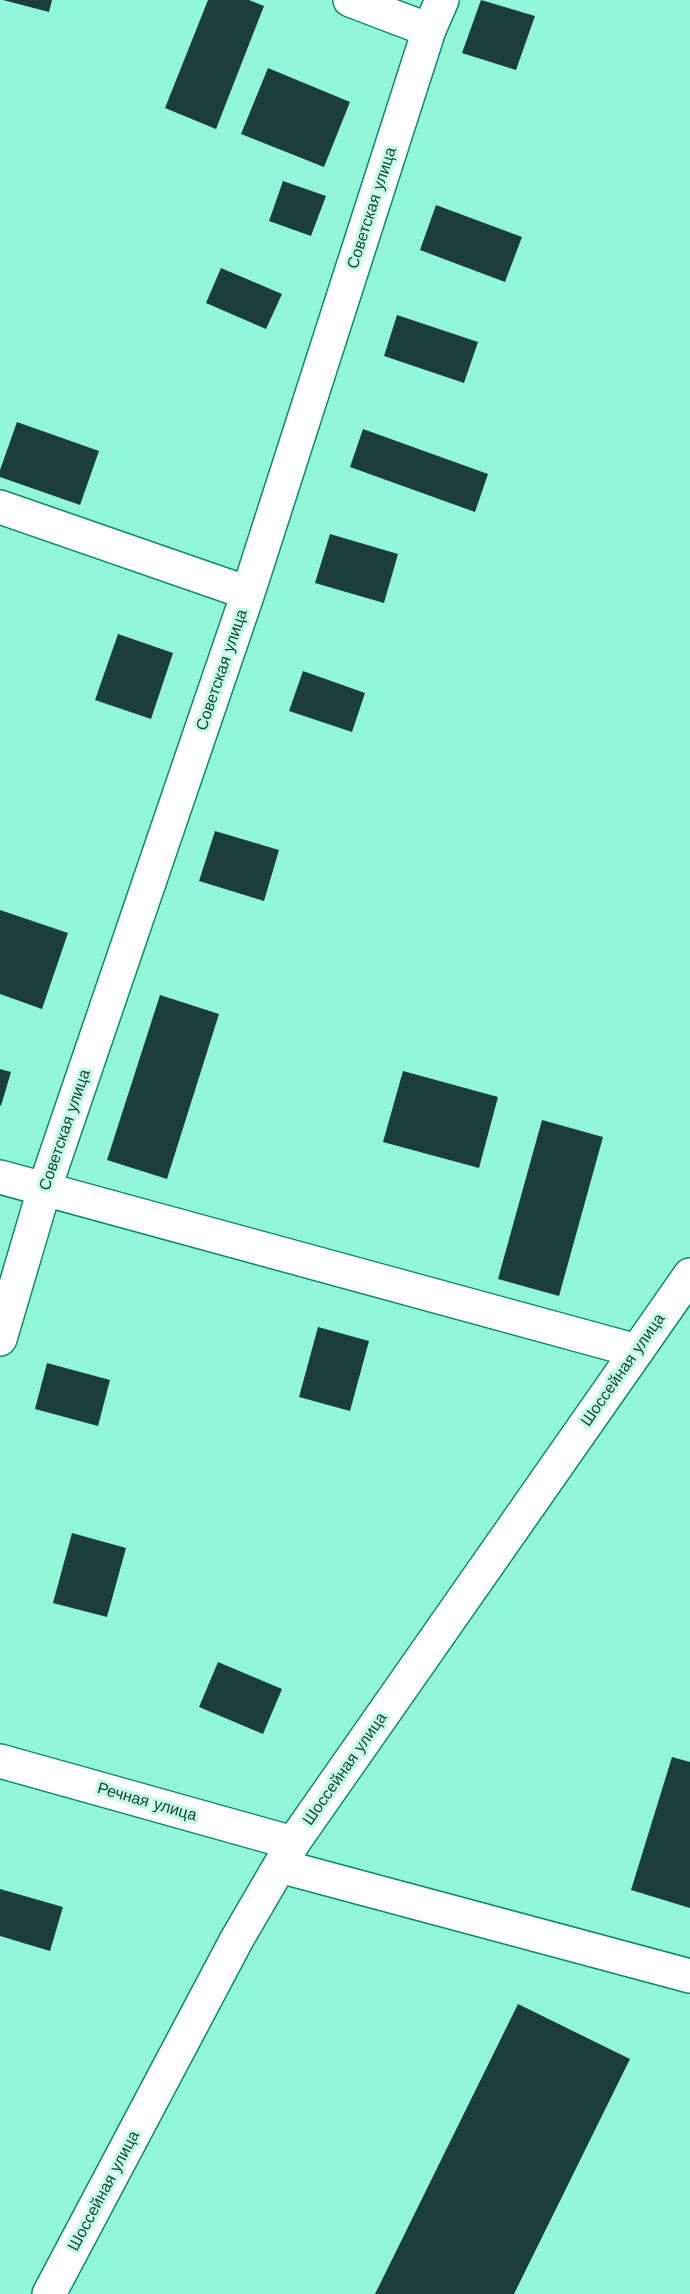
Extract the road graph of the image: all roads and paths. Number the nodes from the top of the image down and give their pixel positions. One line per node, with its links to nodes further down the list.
1 (350, 0): 3 (street)
2 (442, 0): 3 (street, Советская улица)
3 (429, 30): 5 (street, Советская улица)
4 (0, 507): 5 (street)
5 (248, 593): 7 (street, Советская улица)
6 (0, 1177): 7 (street)
7 (44, 1190): 9 (street, Советская улица); 10 (street)
8 (690, 1275): 10 (street, Шоссейная улица)
9 (0, 1339)
10 (636, 1351): 12 (street, Шоссейная улица)
11 (0, 1761): 12 (street, Речная улица)
12 (287, 1854): 13 (street, Речная улица); 14 (street, Шоссейная улица)
13 (690, 1976)
14 (49, 2294)

